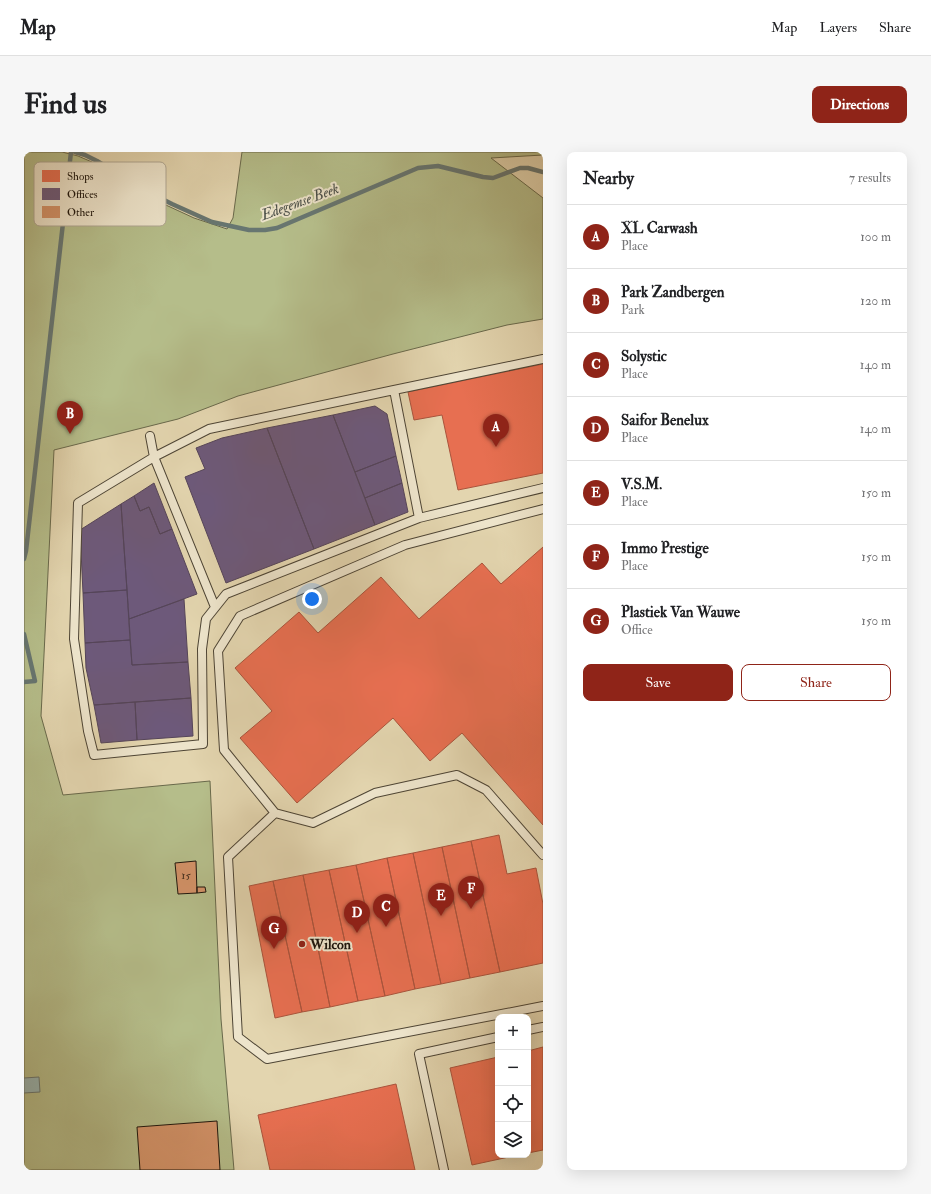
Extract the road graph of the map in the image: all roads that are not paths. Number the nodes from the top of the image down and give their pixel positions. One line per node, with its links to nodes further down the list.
1 (543, 359): 2 (lane)
2 (394, 390): 4 (lane); 7 (lane)
3 (150, 436): 4 (lane)
4 (154, 457): 8 (lane); 8 (lane)
5 (543, 488): 7 (lane)
6 (543, 509): 9 (lane)
7 (419, 518): 8 (lane)
8 (215, 607)
9 (275, 814): 10 (lane); 11 (lane)
10 (543, 855)
11 (543, 1006)
12 (543, 1027): 13 (lane)
13 (531, 1029)
14 (495, 1038): 15 (lane)
15 (444, 1170)

